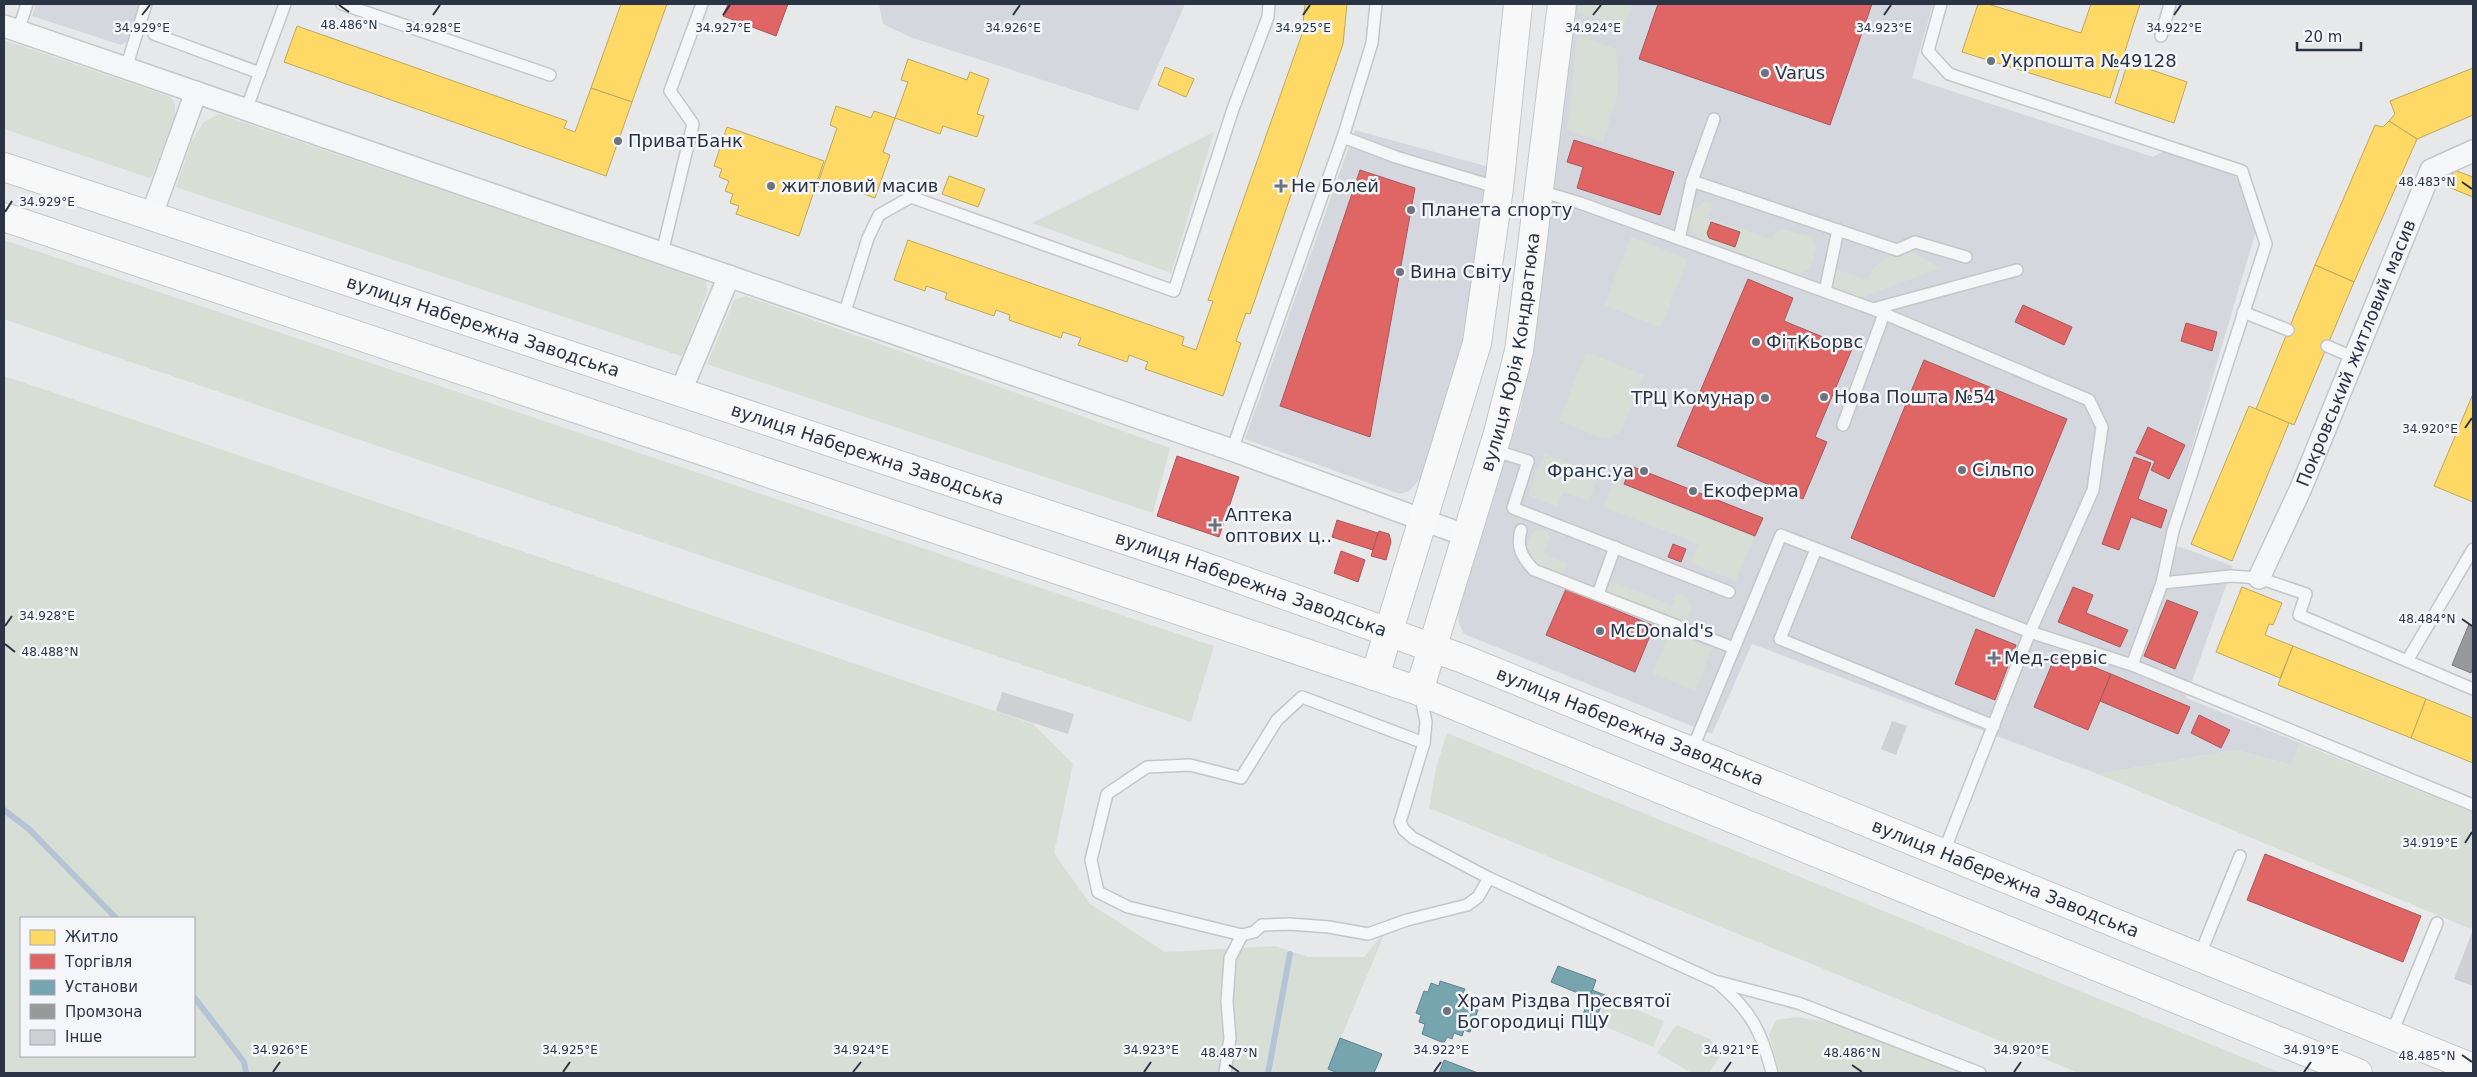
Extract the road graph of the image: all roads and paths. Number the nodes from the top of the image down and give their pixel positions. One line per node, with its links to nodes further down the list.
1 (27, 4): 12 (lane)
2 (146, 4): 15 (lane)
3 (285, 4): 16 (lane)
4 (342, 4): 17 (lane)
5 (702, 4): 31 (lane)
6 (1270, 4): 39 (lane)
7 (1376, 4): 21 (lane)
8 (1518, 4): 25 (main road, вулиця Юрія Кондратюка)
9 (1562, 4): 26 (main road, вулиця Юрія Кондратюка)
10 (1942, 4): 37 (lane)
11 (2170, 4): 14 (lane)
12 (11, 28): 15 (street)
13 (154, 34): 16 (lane)
14 (2161, 36)
15 (126, 68): 18 (street)
16 (260, 72): 19 (lane)
17 (550, 75)
18 (196, 92): 19 (street); 28 (street)
19 (246, 110): 31 (street)
20 (1714, 119): 24 (lane)
21 (1343, 137): 25 (lane); 45 (lane)
22 (2473, 151): 42 (street, Покровський житловий масив)
23 (4, 167): 28 (main road, вулиця Набережна Заводська)
24 (1692, 180): 29 (lane); 30 (lane)
25 (1499, 188): 47 (main road, вулиця Юрія Кондратюка)
26 (1540, 191): 30 (lane); 46 (main road, вулиця Юрія Кондратюка)
27 (4, 217): 63 (main road)
28 (152, 217): 43 (main road, вулиця Набережна Заводська)
29 (1838, 230): 32 (lane); 35 (lane)
30 (1679, 239): 35 (lane)
31 (662, 253): 34 (street)
32 (1966, 257)
33 (2017, 270): 36 (lane)
34 (729, 276): 39 (street); 43 (street)
35 (1825, 291): 36 (lane)
36 (1872, 309): 38 (lane)
37 (2243, 312): 40 (lane); 54 (lane)
38 (1884, 314): 44 (lane); 58 (lane)
39 (844, 315): 45 (street)
40 (2288, 330)
41 (2328, 346): 42 (lane)
42 (2356, 358): 53 (street, Покровський житловий масив)
43 (680, 393): 57 (main road, вулиця Набережна Заводська)
44 (1843, 425)
45 (1232, 450): 47 (street)
46 (1493, 450): 49 (main road, вулиця Юрія Кондратюка); 50 (lane)
47 (1423, 520): 49 (street); 57 (main road, вулиця Юрія Кондратюка)
48 (1522, 530): 56 (lane)
49 (1467, 536): 59 (main road, вулиця Юрія Кондратюка)
50 (1616, 547): 55 (lane); 56 (lane)
51 (1816, 549): 58 (lane); 60 (lane); 66 (lane)
52 (2473, 549): 61 (lane)
53 (2259, 578): 54 (lane); 61 (lane)
54 (2162, 583): 62 (lane)
55 (1729, 592)
56 (1598, 594): 60 (lane)
57 (1389, 631): 59 (main road, вулиця Набережна Заводська); 63 (main road, вулиця Юрія Кондратюка)
58 (2030, 632): 62 (lane); 66 (lane)
59 (1432, 647): 65 (main road, вулиця Юрія Кондратюка); 68 (main road, вулиця Набережна Заводська)
60 (1734, 648): 68 (lane)
61 (2407, 661): 64 (lane)
62 (2132, 666): 69 (lane)
63 (1375, 676): 65 (main road)
64 (2473, 689)
65 (1419, 691): 67 (lane); 82 (main road)
66 (1994, 726): 70 (lane)
67 (1424, 744): 72 (lane); 74 (lane)
68 (1692, 750): 70 (main road, вулиця Набережна Заводська)
69 (2473, 805)
70 (1944, 854): 75 (main road, вулиця Набережна Заводська)
71 (2240, 856): 75 (lane)
72 (1489, 878): 74 (lane); 76 (lane)
73 (2437, 924): 77 (lane)
74 (1242, 935): 79 (lane)
75 (2199, 957): 77 (main road, вулиця Набережна Заводська)
76 (1718, 982): 80 (lane); 81 (lane)
77 (2391, 1035): 78 (main road, вулиця Набережна Заводська)
78 (2473, 1068)
79 (1225, 1073)
80 (1772, 1073)
81 (1980, 1073)
82 (2358, 1073)

